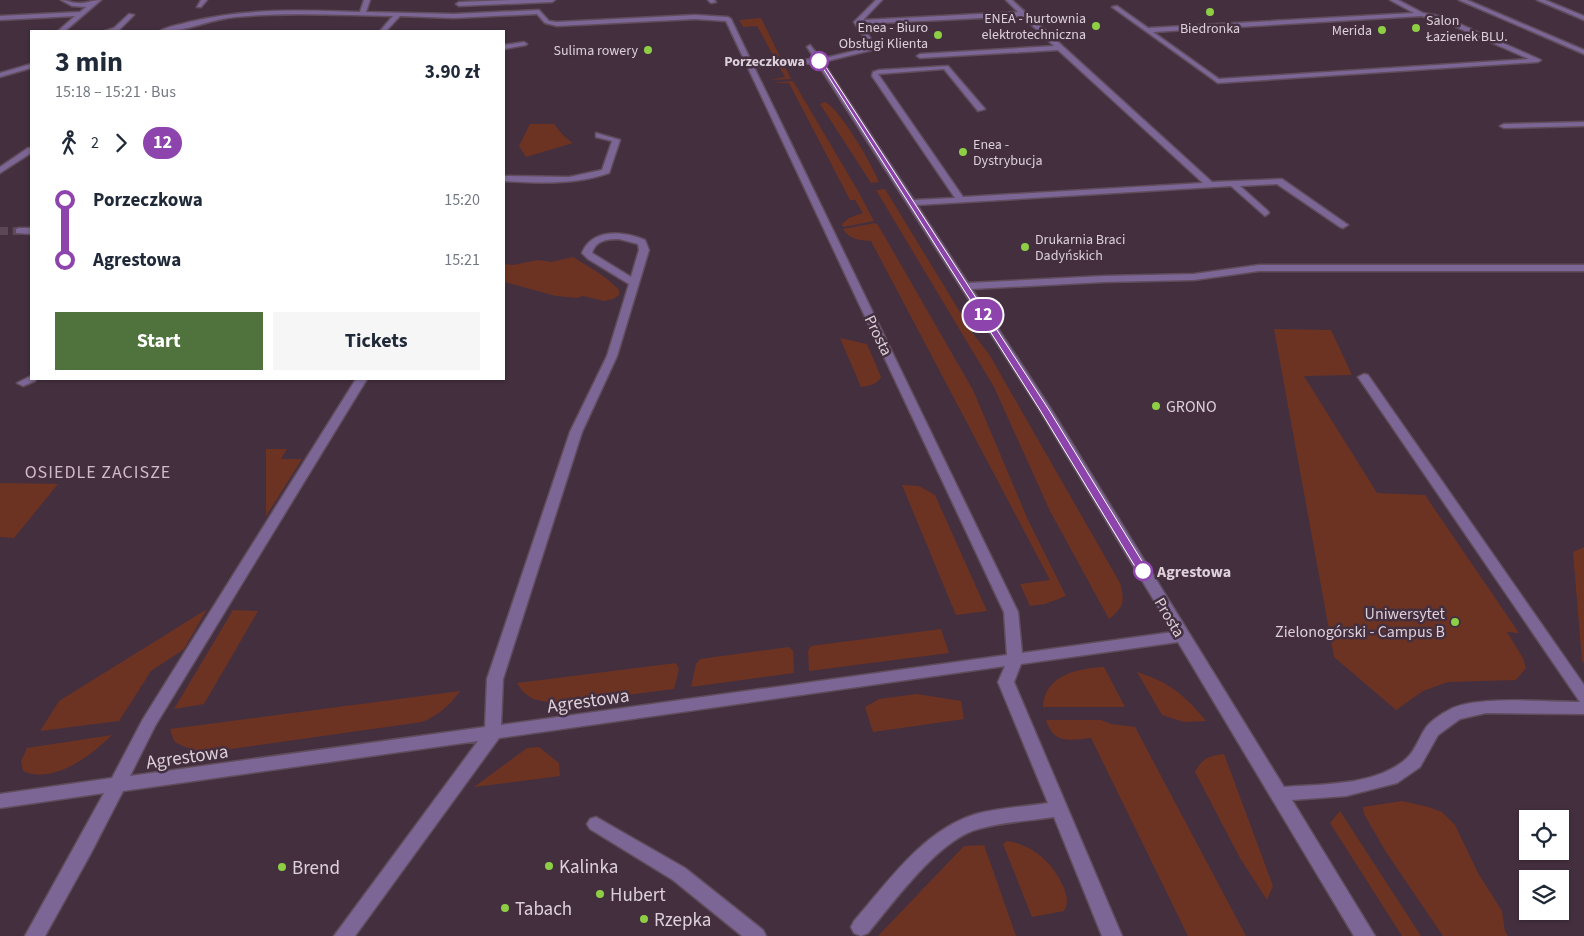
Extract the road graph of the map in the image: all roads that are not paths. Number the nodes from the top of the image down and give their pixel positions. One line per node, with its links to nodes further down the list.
1 (64, 0): 10 (street)
2 (204, 0): 12 (street)
3 (368, 0): 15 (street)
4 (552, 0): 11 (street)
5 (879, 0): 23 (street)
6 (1009, 0): 16 (street)
7 (1393, 0): 17 (street)
8 (1462, 0): 33 (street)
9 (1540, 0): 22 (street)
10 (96, 2): 14 (street)
11 (460, 2): 20 (street)
12 (199, 6)
13 (1115, 7): 28 (street)
14 (82, 14): 21 (street); 24 (street)
15 (362, 14): 19 (street); 26 (street)
16 (1024, 14): 23 (street); 32 (street)
17 (1421, 14): 28 (street); 28 (street)
18 (131, 15): 25 (street)
19 (398, 15): 20 (street); 27 (street)
20 (454, 16): 36 (street, Prosta)
21 (0, 18)
22 (1584, 18)
23 (857, 22): 35 (street)
24 (63, 30)
25 (116, 30)
26 (167, 30)
27 (384, 30)
28 (1148, 30)
29 (524, 44): 30 (street)
30 (505, 47)
31 (810, 47): 35 (street, Prosta)
32 (1059, 48): 34 (street); 47 (street)
33 (1584, 52)
34 (920, 56)
35 (819, 61): 36 (street); 49 (street, Prosta)
36 (750, 65): 60 (street, Prosta)
37 (30, 66): 38 (street)
38 (0, 74)
39 (981, 109): 48 (street)
40 (1584, 124): 41 (street)
41 (1504, 126)
42 (599, 135): 45 (street)
43 (30, 151): 44 (street)
44 (0, 171)
45 (505, 179)
46 (1233, 184): 47 (street); 50 (street); 51 (street)
47 (1210, 185): 48 (street)
48 (961, 200): 49 (street)
49 (911, 203): 56 (street, Prosta)
50 (1265, 213)
51 (1343, 226)
52 (19, 231): 53 (street)
53 (30, 231)
54 (1584, 268): 56 (street)
55 (634, 283): 55 (street); 63 (street)
56 (965, 286): 59 (street, Prosta)
57 (1364, 377): 61 (street)
58 (360, 380): 64 (street)
59 (1182, 636): 60 (street, Agrestowa); 65 (street, Prosta)
60 (1015, 660): 63 (street, Agrestowa); 67 (street, Prosta)
61 (1584, 697)
62 (1584, 708): 65 (street)
63 (492, 733): 64 (street, Agrestowa); 71 (street)
64 (117, 786): 66 (street, Agrestowa); 70 (street)
65 (1279, 794): 74 (street, Prosta)
66 (0, 802)
67 (1058, 809): 69 (street); 73 (street, Prosta)
68 (596, 824): 72 (street)
69 (861, 927)
70 (35, 936)
71 (344, 936)
72 (756, 936)
73 (1112, 936)
74 (1365, 936)

